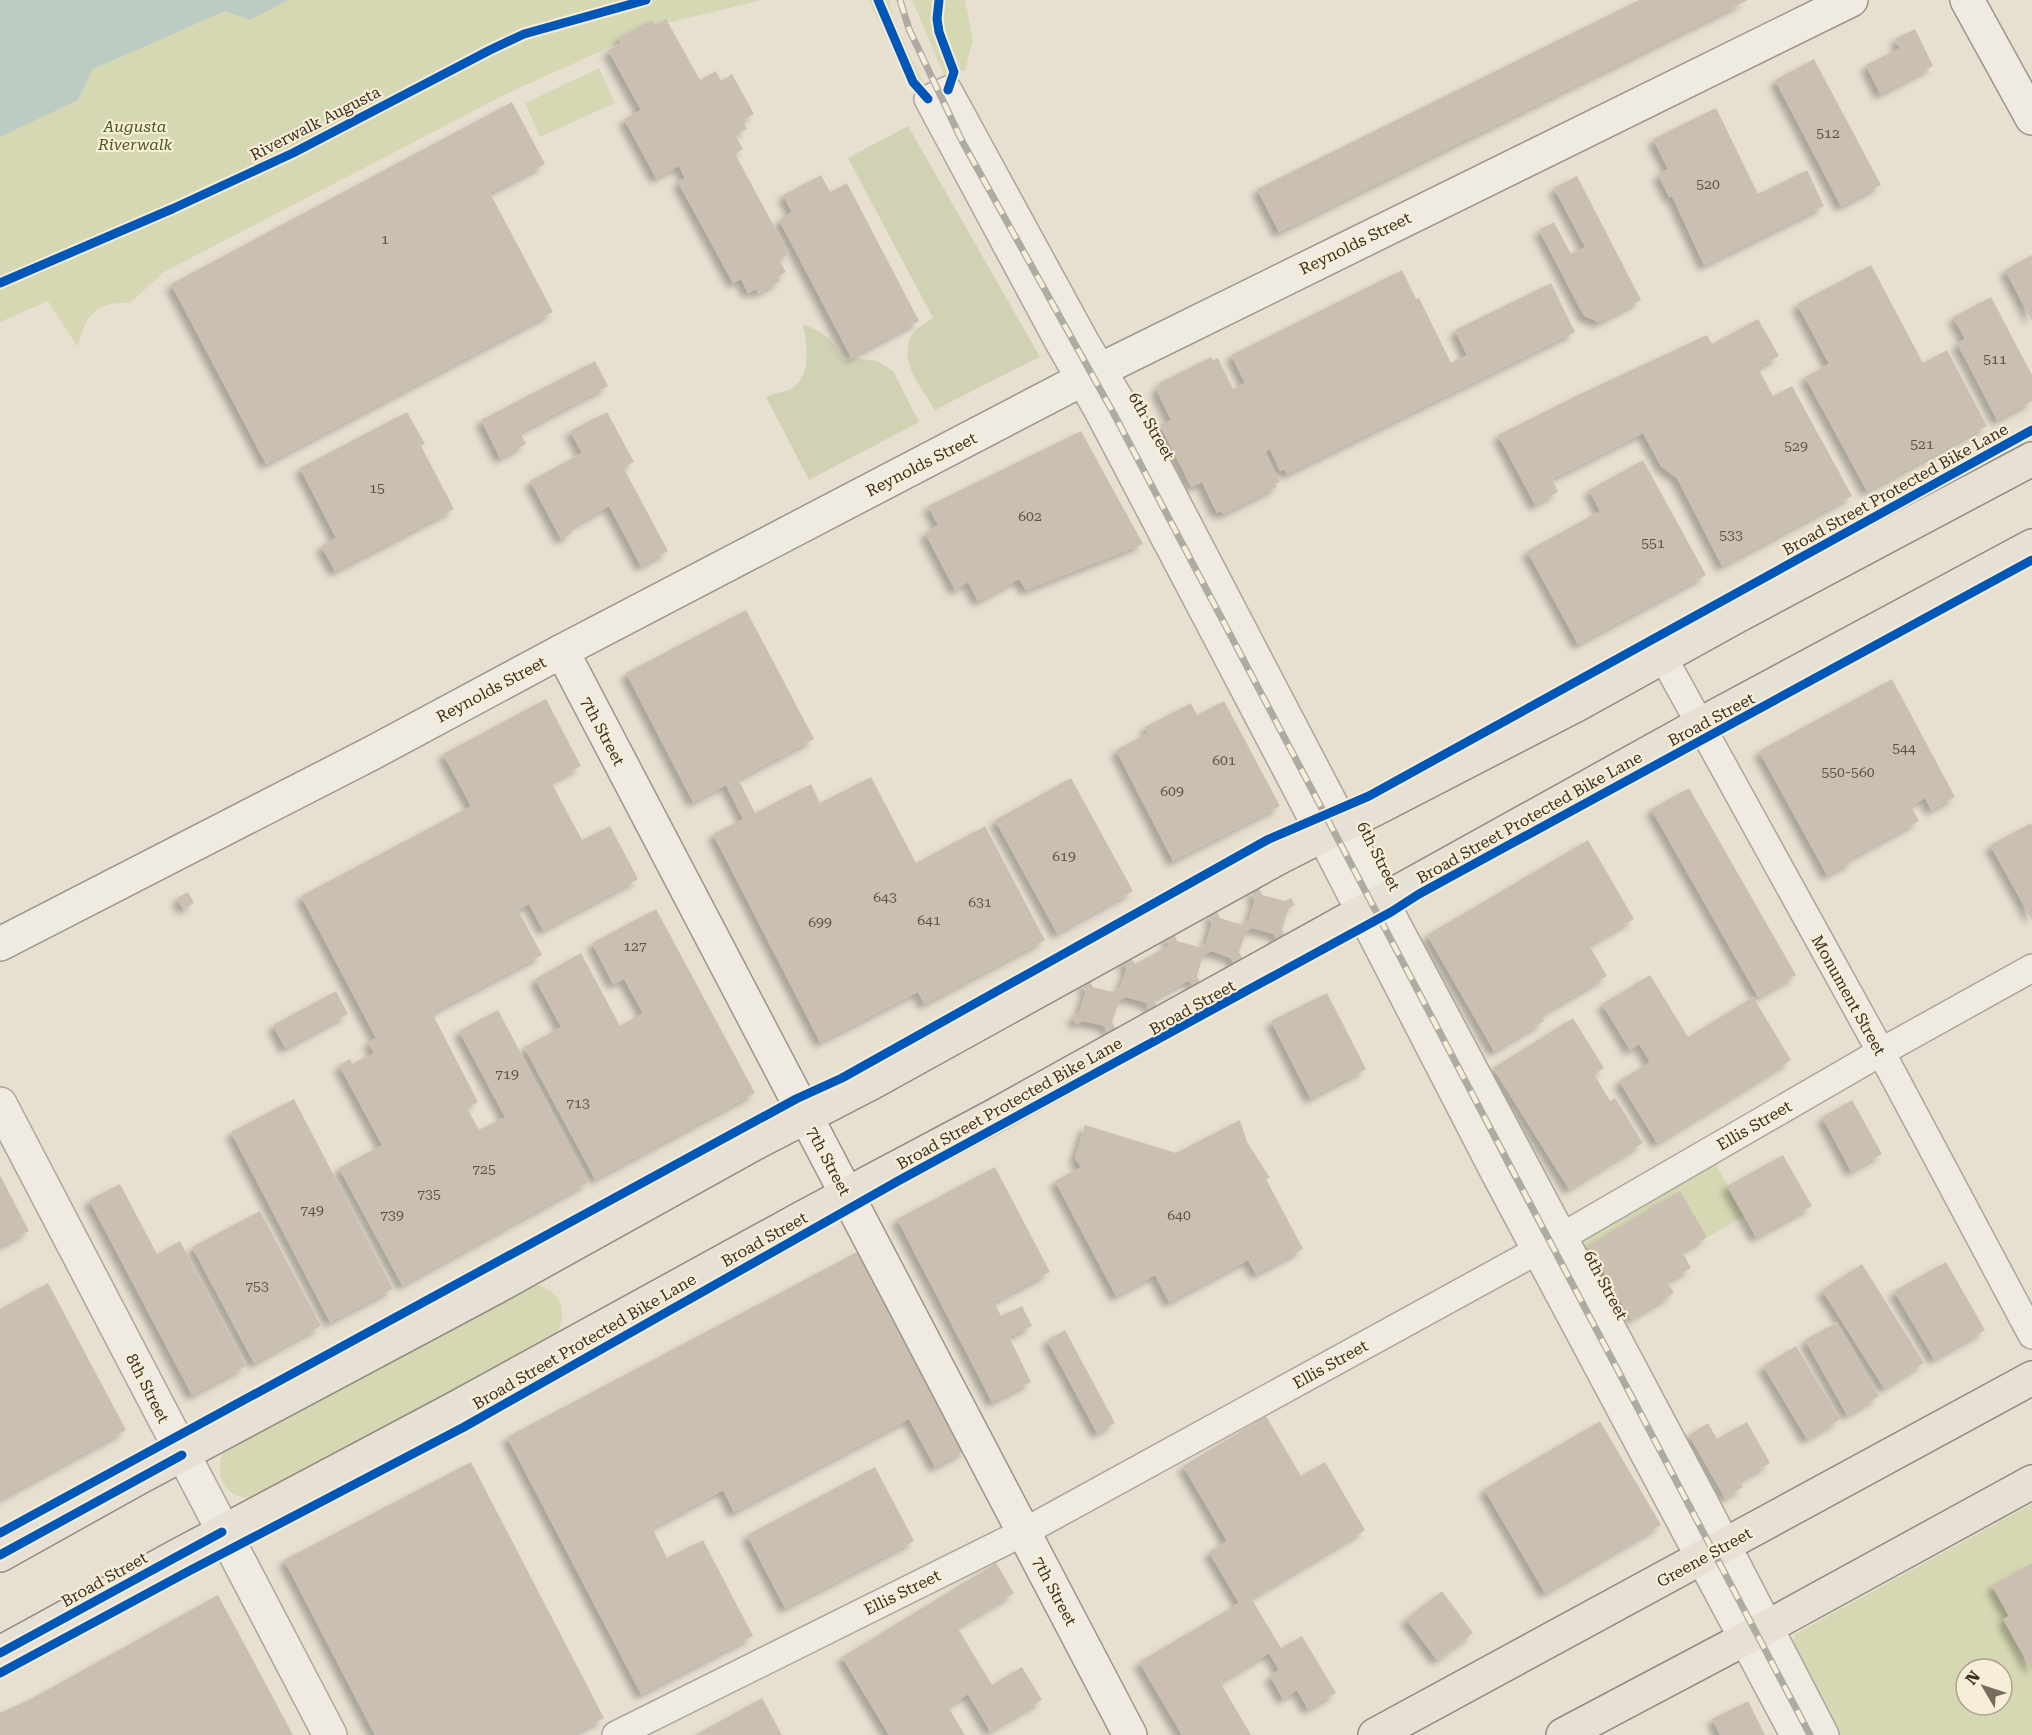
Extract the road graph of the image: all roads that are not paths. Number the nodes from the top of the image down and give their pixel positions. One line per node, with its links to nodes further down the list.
1 (1851, 0): 5 (main road, Reynolds Street)
2 (1967, 0): 4 (main road)
3 (938, 95): 5 (street, 6th Street)
4 (2032, 118)
5 (1091, 375): 8 (main road, Reynolds Street); 11 (street, 6th Street)
6 (2032, 459): 9 (main road)
7 (2032, 546): 10 (main road, Broad Street)
8 (562, 651): 13 (main road, Reynolds Street); 17 (main road, 7th Street)
9 (1663, 657): 10 (street, Monument Street); 11 (main road)
10 (1700, 725): 12 (main road, Broad Street); 15 (street, Monument Street)
11 (1333, 830): 12 (street, 6th Street); 17 (main road)
12 (1373, 906): 18 (main road, Broad Street); 19 (street, 6th Street); 20 (street, 6th Street)
13 (0, 944)
14 (2032, 968): 15 (street, Ellis Street)
15 (1881, 1052): 19 (street, Ellis Street); 21 (street, Monument Street)
16 (0, 1104): 23 (main road, 8th Street)
17 (806, 1117): 18 (main road, 7th Street); 23 (main road)
18 (846, 1194): 25 (main road, Broad Street); 26 (main road, 7th Street)
19 (1563, 1236): 20 (street, Ellis Street); 27 (street, 6th Street)
20 (1536, 1251): 26 (street, Ellis Street); 27 (street, 6th Street)
21 (2032, 1335)
22 (2032, 1378): 27 (main road, Greene Street)
23 (182, 1455): 25 (main road, 8th Street); 28 (main road)
24 (2032, 1482): 29 (main road)
25 (222, 1532): 30 (main road, Broad Street); 31 (main road, 8th Street)
26 (1024, 1532): 32 (street, Ellis Street); 33 (main road, 7th Street)
27 (1713, 1552): 29 (street, 6th Street); 34 (main road, Greene Street)
28 (0, 1555)
29 (1755, 1632): 35 (main road); 36 (street, 6th Street); 37 (street, 6th Street)
30 (0, 1653)
31 (330, 1735)
32 (616, 1735)
33 (1130, 1735)
34 (1375, 1735)
35 (1563, 1735)
36 (1794, 1735)
37 (1825, 1735)

